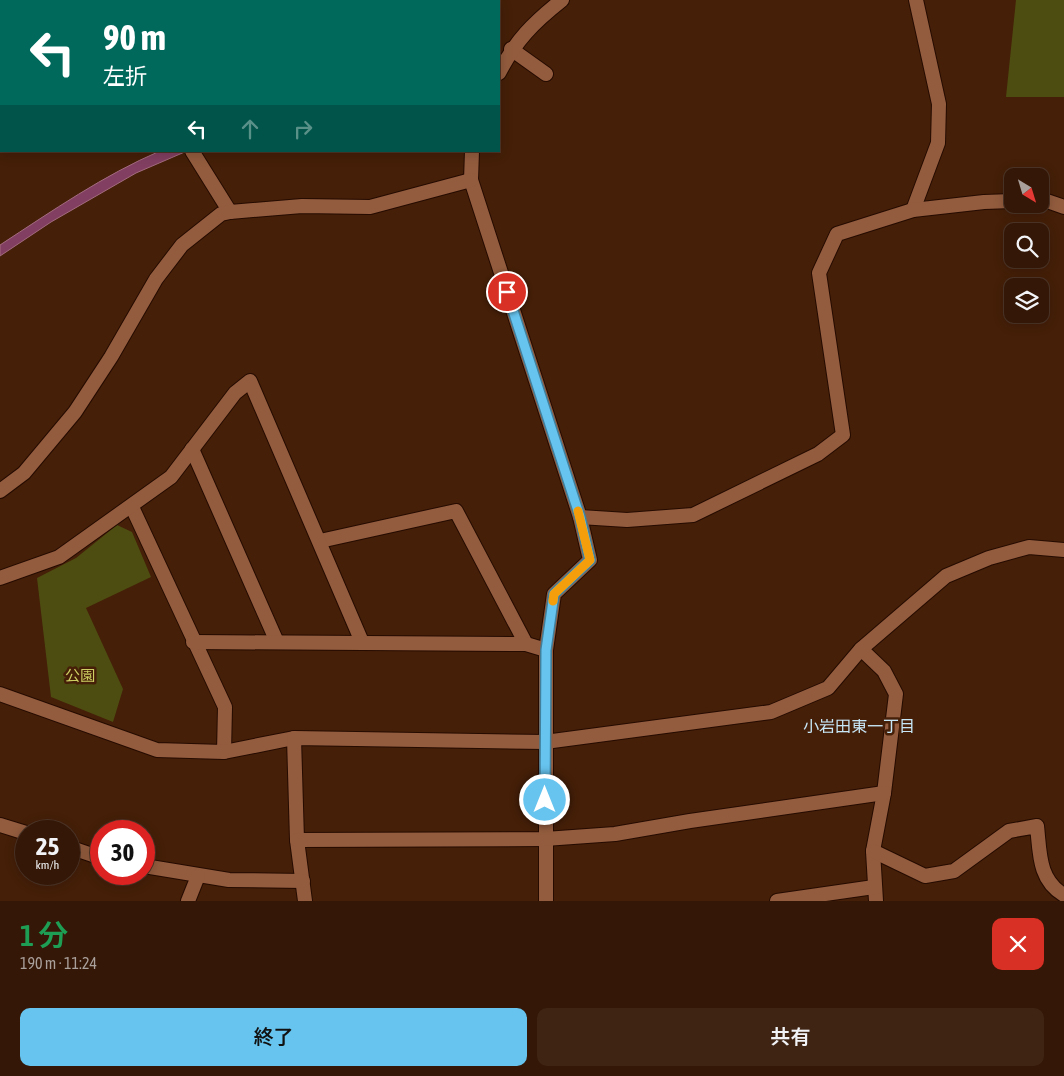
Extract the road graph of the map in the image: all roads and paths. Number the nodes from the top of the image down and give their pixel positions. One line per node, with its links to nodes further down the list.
1 (562, 0): 3 (street)
2 (916, 0): 12 (street)
3 (512, 49): 4 (street); 5 (street)
4 (500, 71)
5 (546, 74)
6 (193, 152): 13 (street)
7 (472, 152): 8 (street)
8 (471, 180): 13 (street); 17 (street)
9 (1004, 201): 12 (street)
10 (1049, 202): 11 (street)
11 (1064, 207)
12 (913, 210): 17 (street)
13 (230, 212): 15 (street)
14 (192, 449): 16 (street); 18 (street); 22 (street)
15 (0, 491)
16 (132, 507): 20 (street); 21 (street)
17 (580, 517): 26 (street)
18 (320, 541): 23 (street); 24 (street)
19 (1064, 550): 25 (street)
20 (0, 578)
21 (193, 642): 22 (street); 30 (street)
22 (277, 642): 23 (street)
23 (362, 642): 24 (street)
24 (526, 644): 26 (street)
25 (862, 649): 29 (street); 31 (street)
26 (546, 650): 29 (street)
27 (0, 694): 30 (street)
28 (294, 738): 29 (street); 30 (street); 35 (street)
29 (545, 742): 34 (street)
30 (224, 752)
31 (884, 793): 34 (street); 36 (street)
32 (0, 825): 33 (street)
33 (15, 830)
34 (545, 839): 35 (street); 44 (street)
35 (297, 840): 39 (street)
36 (873, 851): 40 (street); 41 (street)
37 (155, 868): 38 (street)
38 (198, 876): 39 (street); 42 (street)
39 (303, 881): 43 (street)
40 (875, 894): 45 (street)
41 (1064, 895)
42 (188, 901)
43 (305, 901)
44 (546, 901)
45 (777, 901)

